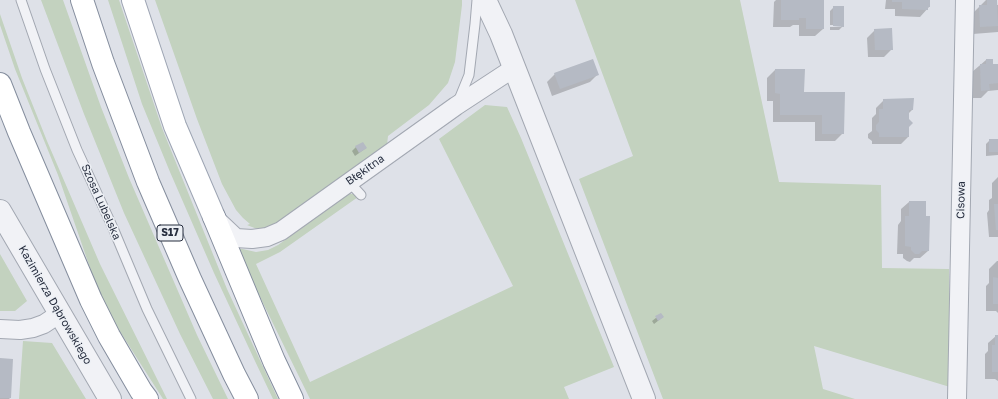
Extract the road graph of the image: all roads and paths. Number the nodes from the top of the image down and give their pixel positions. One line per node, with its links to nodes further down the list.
1 (21, 0): 18 (lane, Szosa Lubelska)
2 (82, 0): 19 (main road, S17)
3 (132, 0): 13 (main road)
4 (477, 0): 9 (lane)
5 (485, 0): 7 (street)
6 (965, 0): 22 (street, Cisowa)
7 (514, 68): 9 (street, Błękitna); 21 (street)
8 (0, 84): 17 (main road)
9 (456, 106): 10 (street, Błękitna)
10 (349, 182): 11 (lane); 13 (street, Błękitna)
11 (361, 195)
12 (0, 211): 14 (street, Kazimierza Dąbrowskiego)
13 (214, 217): 20 (main road)
14 (59, 314): 15 (street); 16 (street, Kazimierza Dąbrowskiego)
15 (0, 329)
16 (110, 399)
17 (147, 399)
18 (191, 399)
19 (247, 399)
20 (292, 399)
21 (644, 399)
22 (957, 399)

